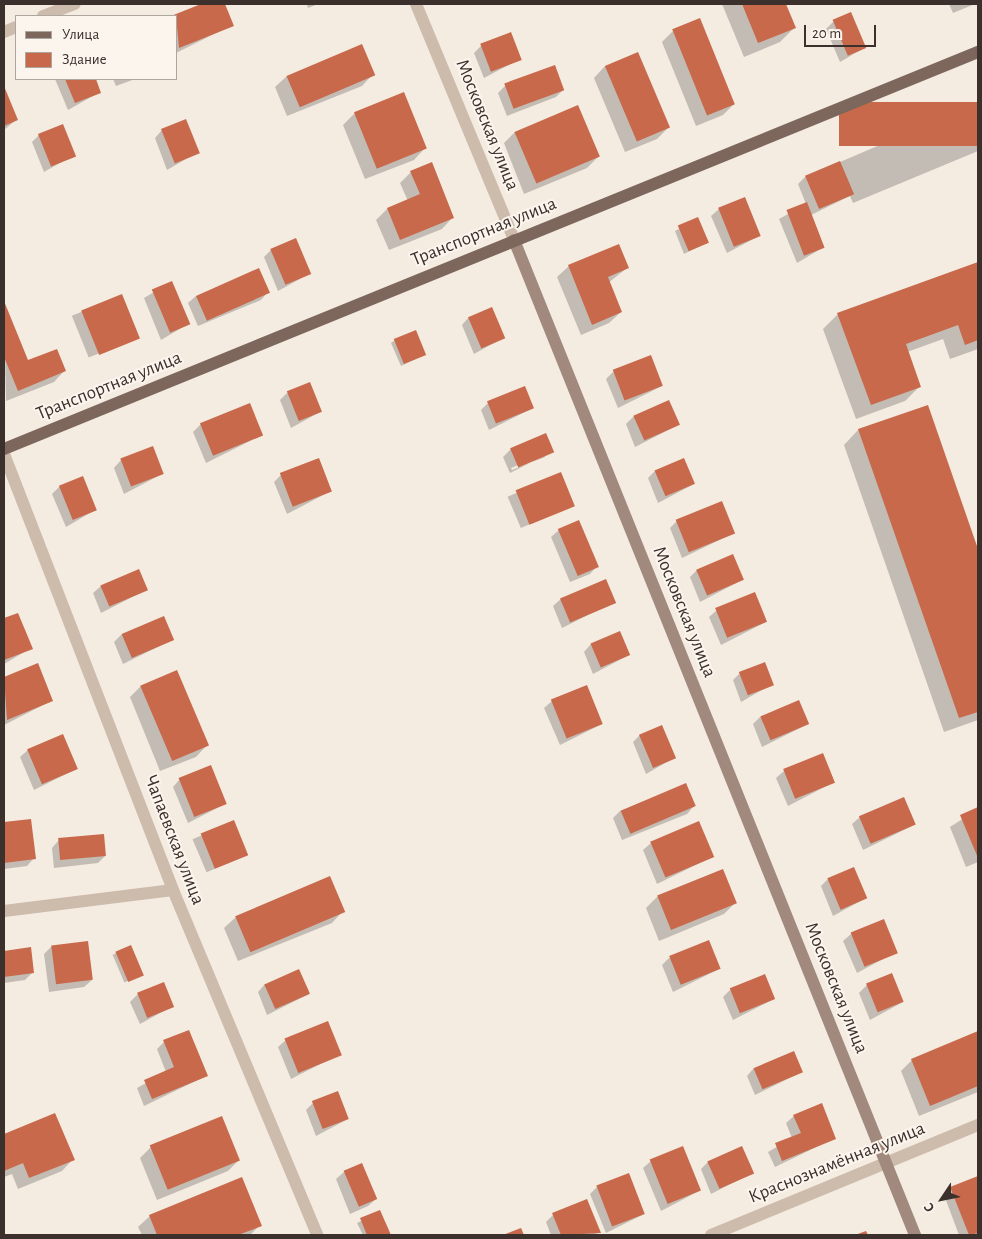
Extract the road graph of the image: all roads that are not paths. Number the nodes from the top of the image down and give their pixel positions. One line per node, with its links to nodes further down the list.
1 (75, 4): 3 (street)
2 (416, 4): 5 (street, Московская улица)
3 (46, 15)
4 (978, 52): 5 (main road, Транспортная улица)
5 (514, 240): 6 (main road, Транспортная улица); 11 (main road, Московская улица)
6 (4, 449)
7 (4, 454): 8 (street, Чапаевская улица)
8 (172, 890): 9 (street); 12 (street, Чапаевская улица)
9 (4, 910)
10 (978, 1125): 11 (street, Краснознамённая улица)
11 (886, 1163): 13 (street, Краснознамённая улица); 14 (main road, Московская улица)
12 (317, 1235)
13 (711, 1235)
14 (915, 1235)

